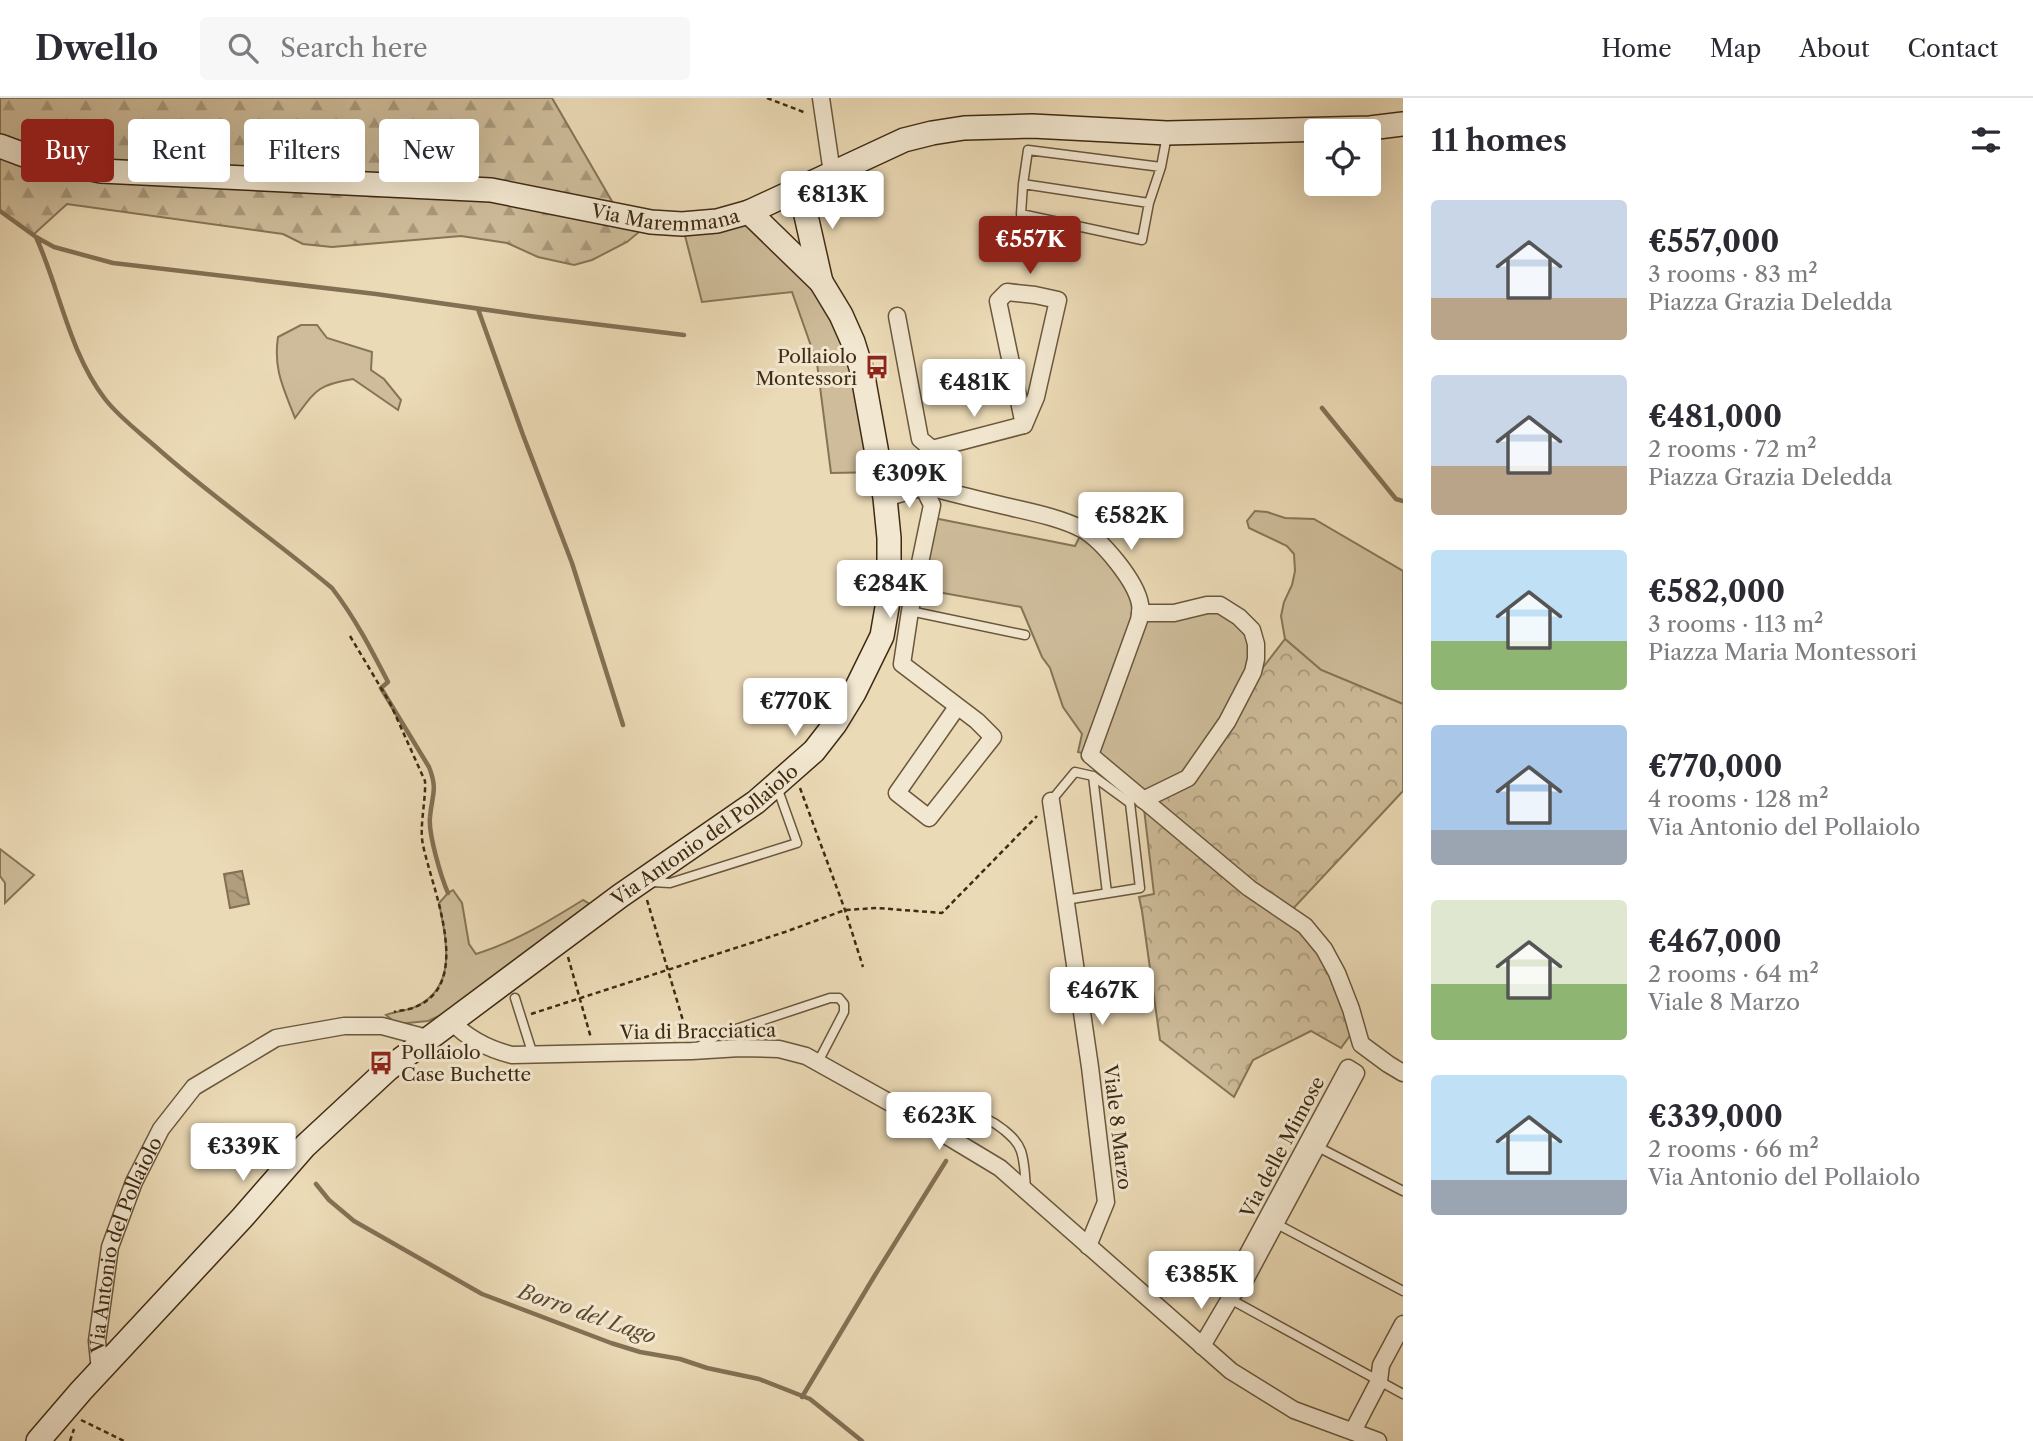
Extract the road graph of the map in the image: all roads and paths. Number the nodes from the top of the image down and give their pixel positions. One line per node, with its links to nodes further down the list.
1 (767, 98): 3 (path)
2 (821, 98): 3 (street)
3 (824, 119): 8 (street)
4 (1403, 124): 5 (street, Via Maremmana)
5 (1167, 133): 7 (lane); 8 (street, Via Maremmana)
6 (0, 146): 12 (street, Via Maremmana)
7 (1161, 167): 9 (lane); 11 (lane)
8 (832, 173): 10 (street, Via Maremmana)
9 (1023, 184): 11 (lane); 11 (lane)
10 (800, 190): 12 (street, Via Maremmana); 13 (street, Via Antonio del Pollaiolo)
11 (1149, 203)
12 (749, 212): 13 (street, Via Antonio del Pollaiolo)
13 (821, 282): 17 (street, Via Antonio del Pollaiolo)
14 (897, 316): 16 (street)
15 (1024, 425): 15 (street); 16 (street)
16 (932, 449): 18 (street)
17 (881, 472): 18 (street); 19 (street, Via Antonio del Pollaiolo)
18 (923, 486): 19 (street); 20 (street); 21 (street)
19 (885, 498): 26 (street, Via Antonio del Pollaiolo)
20 (910, 611): 22 (lane); 24 (street)
21 (1140, 613): 27 (street); 27 (street)
22 (1025, 635)
23 (350, 636): 40 (path)
24 (957, 707): 24 (street)
25 (1093, 776): 28 (lane); 30 (lane); 30 (lane)
26 (785, 777): 29 (street, Via Antonio del Pollaiolo); 29 (lane); 32 (path)
27 (1143, 800): 46 (street)
28 (1051, 801): 31 (street, Viale 8 Marzo); 32 (path)
29 (641, 881): 33 (street, Via Antonio del Pollaiolo); 35 (path)
30 (1107, 893): 31 (lane)
31 (1065, 900): 52 (street, Viale 8 Marzo)
32 (845, 910): 34 (path); 35 (path)
33 (564, 937): 37 (path); 39 (street, Via Antonio del Pollaiolo)
34 (863, 967)
35 (669, 970): 37 (path); 42 (path)
36 (515, 998): 38 (lane)
37 (581, 998): 38 (path); 43 (path)
38 (521, 1017): 44 (lane)
39 (451, 1021): 41 (street, Via Antonio del Pollaiolo); 44 (street, Via di Bracciatica)
40 (382, 1026): 41 (street, Via Antonio del Pollaiolo); 58 (street, Via Antonio del Pollaiolo)
41 (427, 1038): 58 (street, Via Antonio del Pollaiolo)
42 (692, 1051): 43 (street, Via di Bracciatica); 45 (street, Via di Bracciatica); 45 (lane)
43 (595, 1053): 44 (street, Via di Bracciatica)
44 (533, 1055)
45 (818, 1062): 47 (street, Via di Bracciatica)
46 (1403, 1073)
47 (912, 1115): 50 (street, Via di Bracciatica); 50 (lane)
48 (1312, 1144): 49 (lane); 51 (street, Via delle Mimose)
49 (1403, 1191)
50 (1027, 1192): 52 (street, Via di Bracciatica)
51 (1271, 1221): 53 (lane); 54 (street, Via delle Mimose)
52 (1088, 1246): 56 (street, Via di Bracciatica)
53 (1403, 1292)
54 (1231, 1297): 56 (street, Via delle Mimose); 59 (lane)
55 (1403, 1324): 59 (street)
56 (1202, 1346): 62 (street, Via di Bracciatica)
57 (1403, 1347): 59 (street)
58 (100, 1371): 63 (street, Via Antonio del Pollaiolo)
59 (1378, 1381): 60 (lane); 62 (street)
60 (1403, 1394)
61 (78, 1418): 64 (path)
62 (1353, 1432): 65 (street, Via di Bracciatica)
63 (38, 1441)
64 (124, 1441)
65 (1378, 1441)

